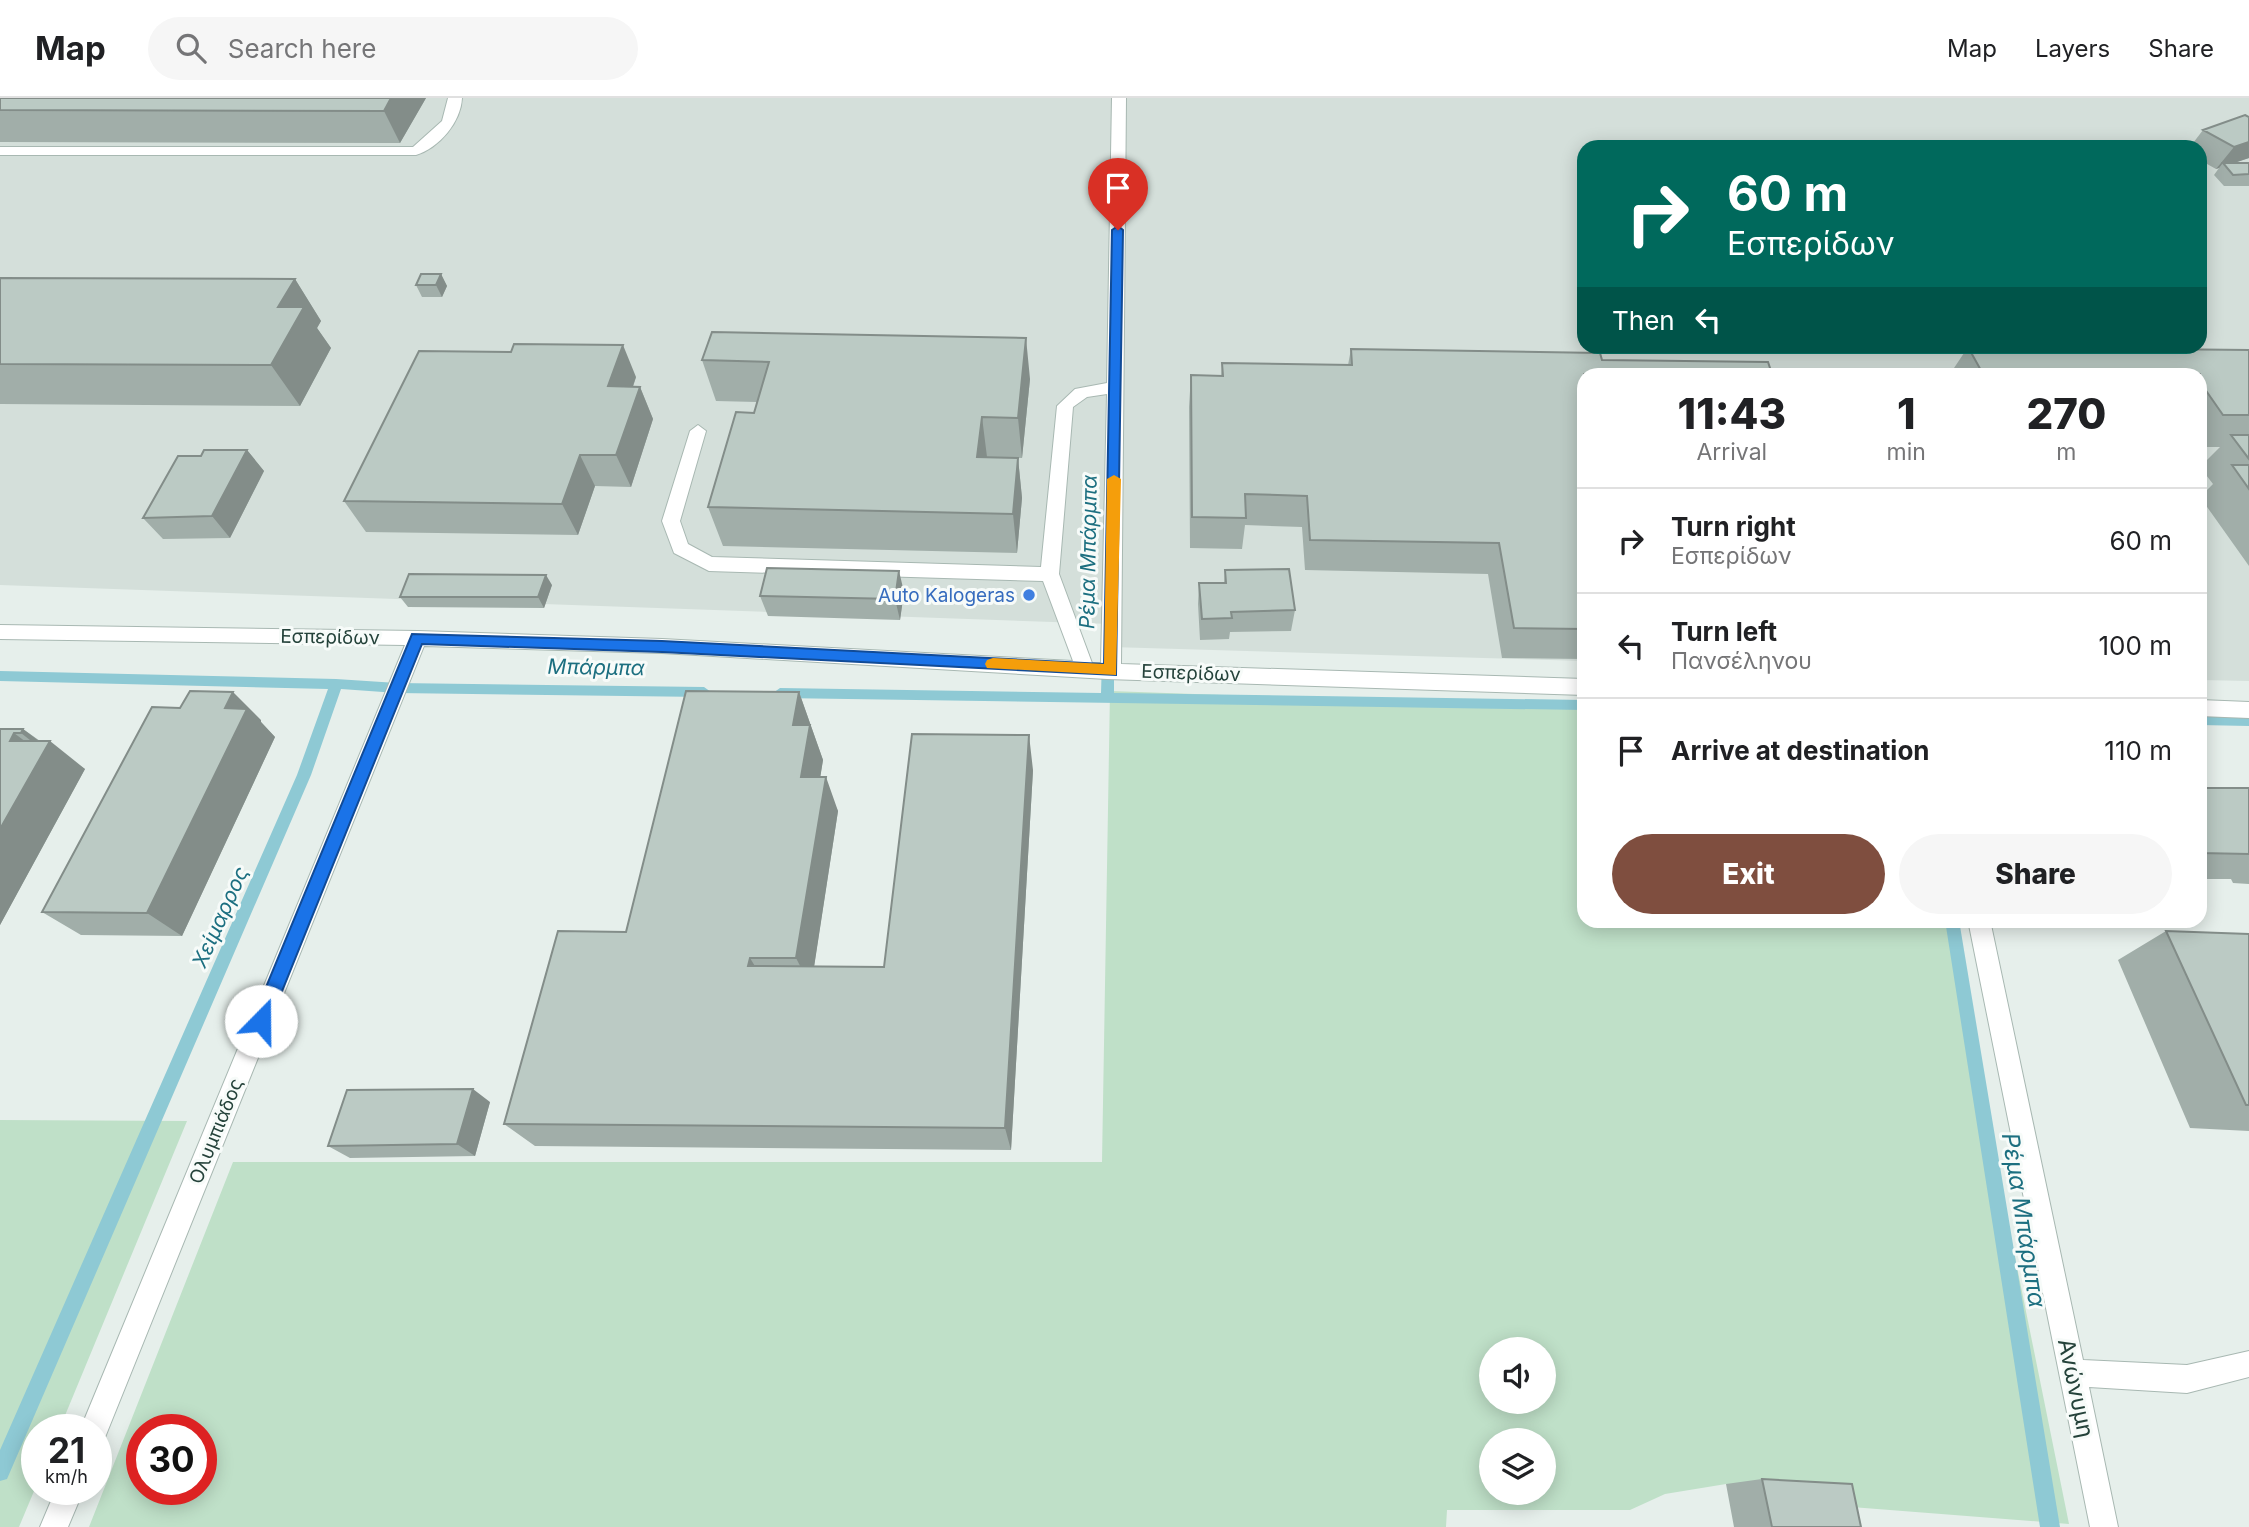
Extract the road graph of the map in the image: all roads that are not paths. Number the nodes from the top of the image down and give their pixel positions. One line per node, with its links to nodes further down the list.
1 (455, 98): 3 (street)
2 (1119, 98): 4 (street)
3 (0, 151)
4 (1115, 388): 6 (street); 10 (street)
5 (698, 431): 6 (street)
6 (1050, 574): 9 (street)
7 (0, 632): 8 (street, Εσπερίδων)
8 (418, 638): 9 (street, Εσπερίδων); 17 (street, Ολυμπιάδος)
9 (1085, 669): 10 (street, Εσπερίδων)
10 (1111, 671): 11 (street, Εσπερίδων)
11 (1577, 687)
12 (2207, 708): 13 (street)
13 (2249, 710)
14 (1981, 928): 16 (street, Ανώνυμη)
15 (2249, 1364): 16 (street)
16 (2072, 1373): 20 (street, Ανώνυμη)
17 (101, 1414)
18 (63, 1505): 19 (street)
19 (54, 1527)
20 (2105, 1527)

